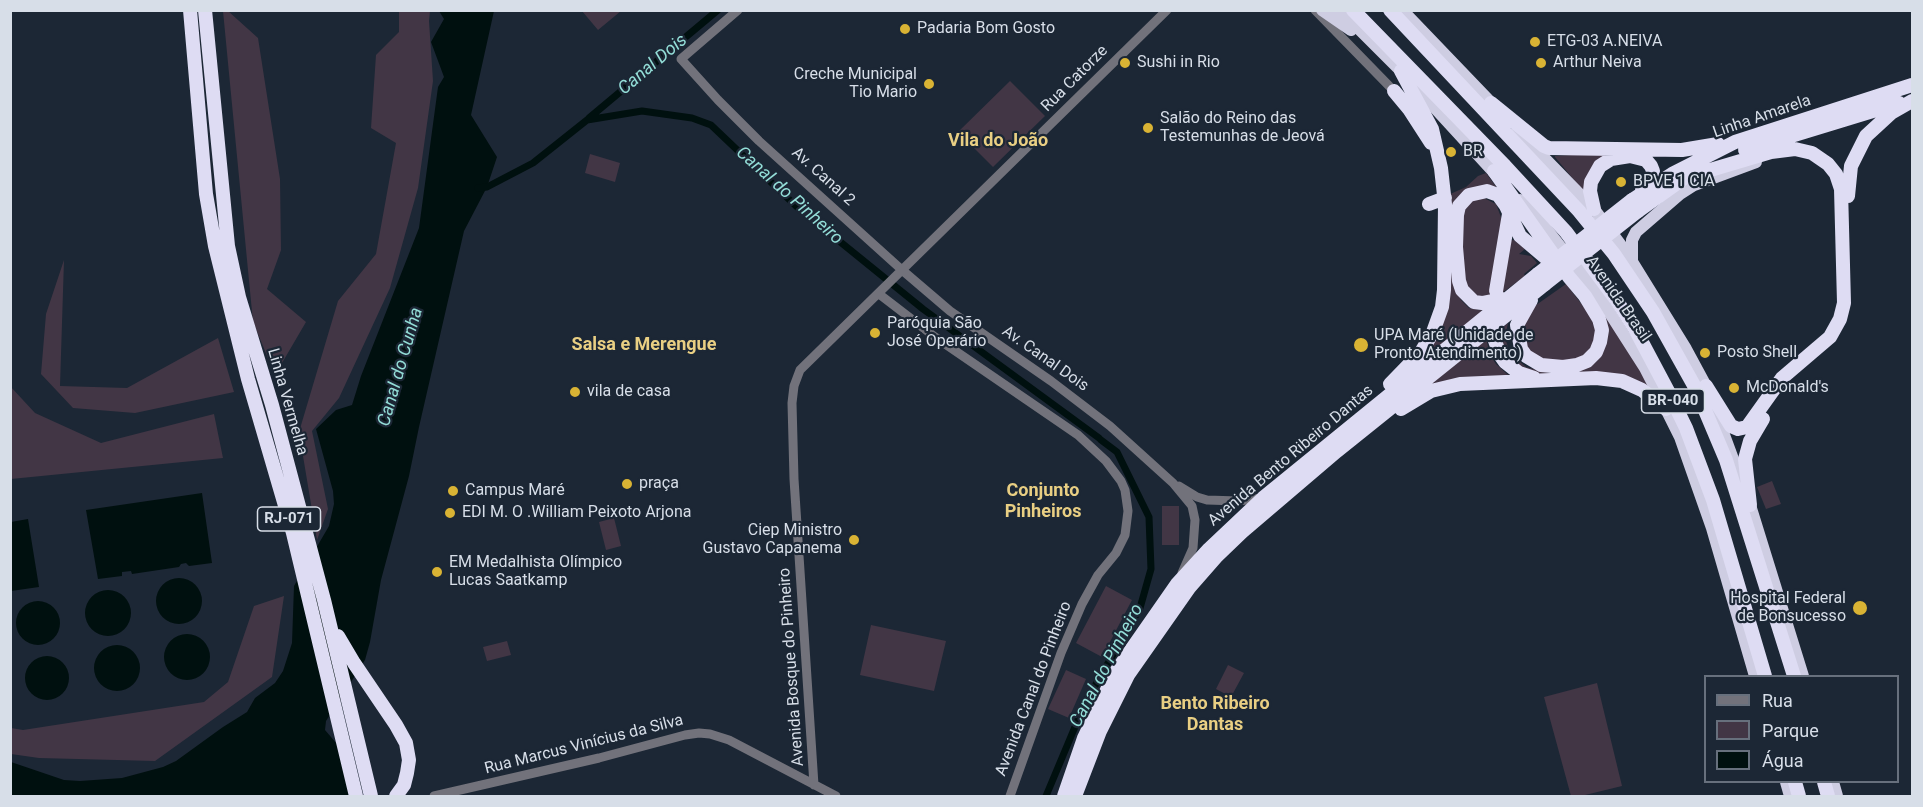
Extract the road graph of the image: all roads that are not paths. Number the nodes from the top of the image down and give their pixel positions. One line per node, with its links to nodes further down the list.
1 (190, 10): 52 (highway, Linha Vermelha / RJ-071)
2 (205, 10): 46 (highway, Linha Vermelha / RJ-071)
3 (738, 10): 29 (street, Av. Canal 2)
4 (1167, 10): 29 (street, Rua Catorze)
5 (1315, 10): 14 (street)
6 (1322, 10): 11 (highway)
7 (1340, 10): 11 (highway, Avenida Brasil)
8 (1353, 10): 48 (highway, Avenida Brasil / BR-040)
9 (1390, 10): 17 (highway, Avenida Brasil / BR-040)
10 (1402, 10): 16 (highway, Avenida Brasil)
11 (1374, 46): 12 (highway, Avenida Brasil)
12 (1401, 71): 20 (highway); 21 (highway, Avenida Brasil)
13 (1912, 85): 18 (highway, Linha Amarela)
14 (1394, 91): 20 (highway)
15 (1912, 100): 22 (highway, Linha Amarela); 44 (highway)
16 (1491, 103): 18 (highway); 26 (highway, Avenida Brasil)
17 (1506, 133): 31 (highway); 49 (highway, Avenida Brasil / BR-040)
18 (1735, 142): 25 (highway, Linha Amarela)
19 (1794, 149): 22 (highway); 28 (highway); 38 (highway)
20 (1442, 168): 23 (highway)
21 (1494, 171): 30 (highway); 39 (highway, Avenida Brasil)
22 (1680, 179): 25 (highway, Linha Amarela)
23 (1445, 198): 24 (highway); 40 (highway)
24 (1428, 204)
25 (1635, 206): 26 (highway); 33 (highway, bridge)
26 (1594, 209): 28 (highway, Avenida Brasil)
27 (1509, 214): 30 (highway); 35 (highway); 35 (highway)
28 (1632, 260): 31 (highway, Avenida Brasil)
29 (902, 270): 32 (street, Rua Catorze); 42 (street, Av. Canal Dois)
30 (1569, 277): 33 (highway)
31 (1642, 278): 38 (highway, Avenida Brasil)
32 (891, 281): 34 (street, Avenida Bosque do Pinheiro)
33 (1539, 281): 35 (highway, Avenida Bento Ribeiro Dantas); 41 (highway, Avenida Bento Ribeiro Dantas)
34 (879, 294): 51 (street, Avenida Bosque do Pinheiro); 57 (street, Avenida Canal do Pinheiro)
35 (1503, 294): 40 (highway, Avenida Bento Ribeiro Dantas)
36 (1493, 335): 37 (highway)
37 (1539, 379): 39 (highway); 41 (highway)
38 (1706, 386): 44 (highway, Avenida Brasil)
39 (1666, 409): 47 (highway, Avenida Brasil)
40 (1347, 429): 43 (highway, Avenida Bento Ribeiro Dantas)
41 (1337, 451): 59 (highway, Avenida Bento Ribeiro Dantas)
42 (1174, 483): 43 (street); 45 (street)
43 (1263, 498): 45 (highway, Avenida Bento Ribeiro Dantas)
44 (1750, 505): 50 (highway, Avenida Brasil)
45 (1177, 584): 58 (highway, Avenida Bento Ribeiro Dantas)
46 (324, 600): 53 (highway, Linha Vermelha / RJ-071); 54 (highway)
47 (1755, 675)
48 (1765, 675)
49 (1794, 675)
50 (1803, 675)
51 (814, 785): 55 (street, Rua Marcus Vinícius da Silva); 56 (street, Rua Marcus Vinícius da Silva)
52 (356, 796)
53 (371, 796)
54 (396, 796)
55 (434, 796)
56 (836, 796)
57 (1010, 796)
58 (1064, 796)
59 (1075, 796)

